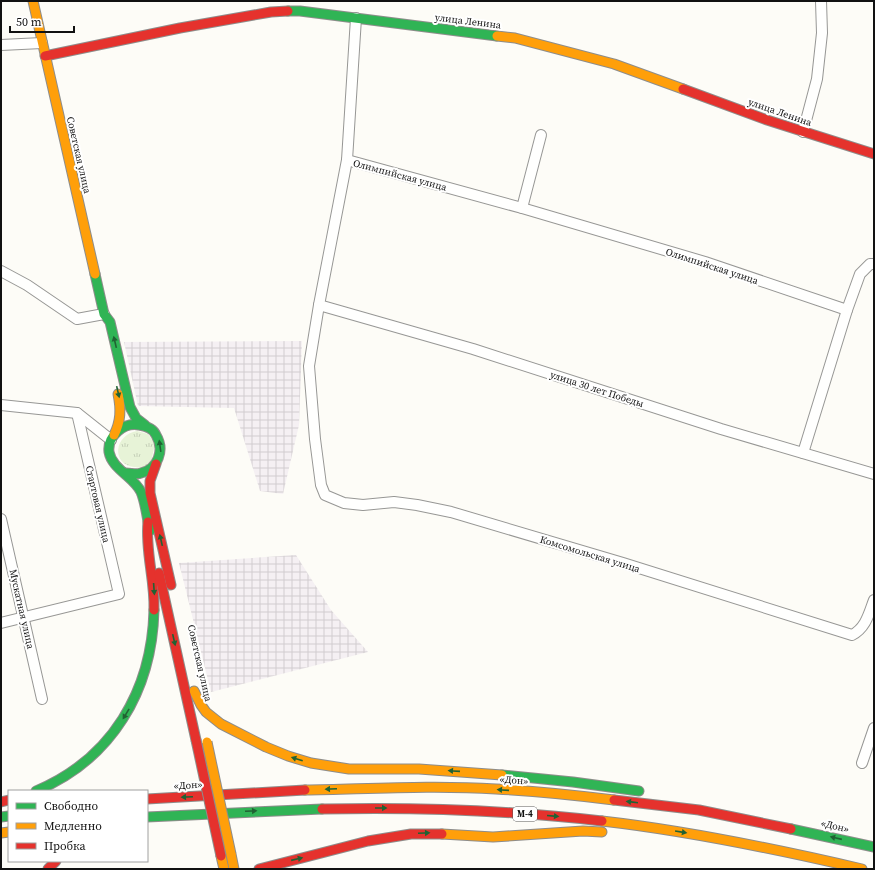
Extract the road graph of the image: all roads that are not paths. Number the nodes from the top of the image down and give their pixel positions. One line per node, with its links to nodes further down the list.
1 (33, 1): 6 (main road, Советская улица)
2 (293, 1): 4 (street)
3 (821, 1): 9 (street)
4 (288, 11): 5 (main road, улица Ленина); 8 (main road, улица Ленина)
5 (356, 18): 9 (main road, улица Ленина); 12 (street)
6 (42, 43): 7 (street); 8 (main road, Советская улица)
7 (1, 46)
8 (45, 56): 18 (main road, Советская улица)
9 (803, 132): 11 (main road, улица Ленина)
10 (541, 135): 13 (street)
11 (874, 154)
12 (347, 160): 13 (street, Олимпийская улица); 16 (street)
13 (522, 208): 17 (street, Олимпийская улица)
14 (874, 264): 17 (street)
15 (1, 271): 18 (street)
16 (319, 305): 23 (street, улица 30 лет Победы); 29 (street, Комсомольская улица)
17 (847, 310): 23 (street)
18 (104, 314): 21 (main road, Советская улица, one-way to 18); 22 (main road, Советская улица, one-way to 22)
19 (1, 405): 20 (street)
20 (77, 414): 22 (street); 30 (street, Стартовая улица)
21 (145, 425): 22 (main road); 24 (main road, one-way to 21)
22 (113, 438): 25 (main road)
23 (802, 453): 26 (street, улица 30 лет Победы)
24 (157, 464): 25 (main road); 32 (main road, Советская улица, one-way to 24)
25 (126, 473): 28 (main road, Советская улица)
26 (874, 474)
27 (1, 520): 30 (street, Мускатная улица)
28 (148, 522): 38 (main road, one-way to 38); 52 (main road, Советская улица, one-way to 52, bridge)
29 (874, 600)
30 (24, 618): 31 (street); 33 (street, Мускатная улица)
31 (1, 623)
32 (194, 691): 34 (main road, Советская улица); 39 (main road, one-way to 32)
33 (42, 699)
34 (202, 720)
35 (874, 728): 37 (street)
36 (206, 738): 53 (main road, bridge)
37 (862, 763)
38 (38, 790)
39 (649, 793)
40 (663, 796): 42 (main road)
41 (148, 799): 42 (main road, «Дон» / М-4, one-way to 41)
42 (699, 810): 50 (main road, «Дон» / М-4, one-way to 42)
43 (148, 818): 51 (main road, М-4, one-way to 51)
44 (231, 824): 45 (main road)
45 (208, 825)
46 (524, 826): 47 (main road)
47 (583, 831): 48 (main road); 54 (main road, one-way to 47)
48 (610, 832)
49 (636, 834): 51 (main road)
50 (874, 847)
51 (846, 865): 55 (main road, М-4)
52 (224, 869)
53 (234, 869)
54 (259, 869)
55 (862, 869)

